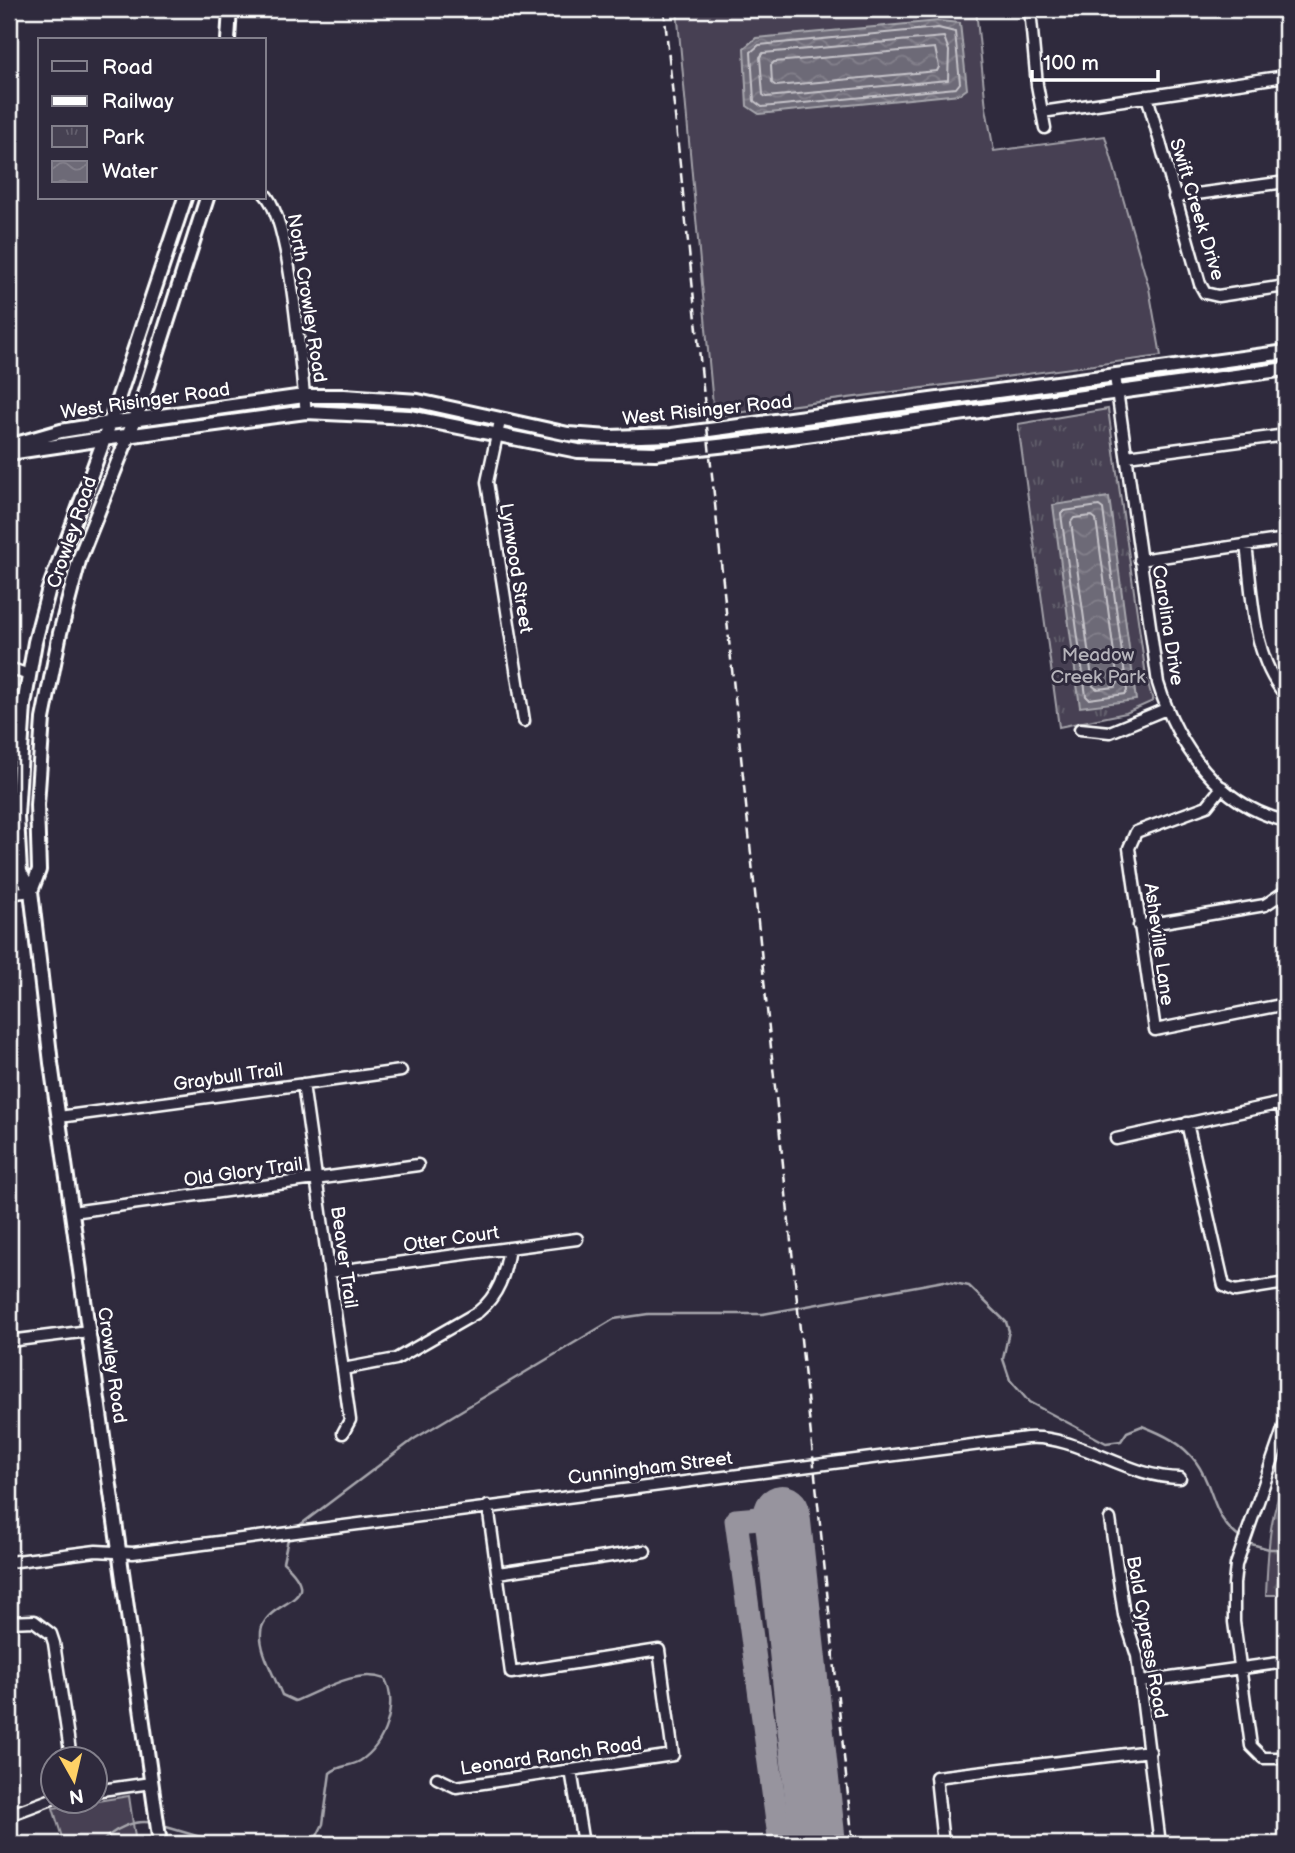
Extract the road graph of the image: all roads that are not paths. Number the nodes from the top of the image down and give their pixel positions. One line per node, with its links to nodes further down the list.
1 (230, 9): 3 (main road)
2 (1030, 9): 6 (street)
3 (228, 38)
4 (1286, 76): 5 (street)
5 (1147, 96): 6 (street); 10 (street, Swift Creek Drive)
6 (1042, 112): 7 (street)
7 (1045, 128)
8 (1286, 182): 10 (street)
9 (266, 196): 19 (street, North Crowley Road)
10 (1174, 197): 13 (street, Swift Creek Drive)
11 (184, 200): 24 (main road, Crowley Road)
12 (205, 200): 22 (main road, Crowley Road)
13 (1286, 286)
14 (1286, 352): 16 (main road, West Risinger Road)
15 (1286, 369): 18 (main road, West Risinger Road)
16 (1115, 376): 17 (main road, West Risinger Road); 18 (street, Carolina Drive)
17 (1017, 389): 21 (main road); 23 (main road, West Risinger Road)
18 (1117, 393): 21 (main road, West Risinger Road); 31 (street, Carolina Drive)
19 (304, 396): 20 (street, North Crowley Road); 22 (main road, West Risinger Road); 23 (main road, West Risinger Road)
20 (306, 412): 26 (main road, West Risinger Road); 27 (main road, West Risinger Road)
21 (939, 417): 27 (main road, West Risinger Road)
22 (136, 420): 24 (main road, West Risinger Road); 26 (main road, Crowley Road)
23 (500, 421): 27 (street, Lynwood Street)
24 (110, 423): 28 (main road, Crowley Road); 29 (main road, West Risinger Road)
25 (1286, 435): 31 (street)
26 (128, 436): 28 (main road, West Risinger Road); 43 (main road, Crowley Road)
27 (497, 436): 39 (street, Lynwood Street)
28 (103, 439): 30 (main road, West Risinger Road); 36 (main road, Crowley Road)
29 (9, 446)
30 (9, 453)
31 (1127, 456): 34 (street, Carolina Drive)
32 (1286, 539): 33 (street)
33 (1246, 545): 34 (street); 37 (street)
34 (1140, 560): 38 (street, Carolina Drive)
35 (9, 668): 36 (street)
36 (29, 675): 43 (main road, Crowley Road)
37 (1286, 696)
38 (1166, 709): 40 (street); 41 (street, Carolina Drive)
39 (524, 721)
40 (1080, 729)
41 (1222, 787): 42 (street, Carolina Drive); 46 (street, Asheville Lane)
42 (1286, 821)
43 (31, 891): 45 (street); 51 (main road, Crowley Road)
44 (1286, 891): 46 (street)
45 (9, 894)
46 (1139, 926): 47 (street, Asheville Lane)
47 (1286, 1004)
48 (401, 1071): 49 (street, Graybull Trail)
49 (303, 1084): 51 (street, Graybull Trail); 56 (street, Beaver Trail)
50 (1284, 1102): 52 (street); 53 (street)
51 (59, 1117): 57 (main road, Crowley Road)
52 (1187, 1123): 54 (street); 61 (street)
53 (1286, 1130)
54 (1115, 1139)
55 (418, 1165): 56 (street, Old Glory Trail)
56 (316, 1179): 57 (street, Old Glory Trail); 60 (street, Beaver Trail)
57 (72, 1212): 62 (main road, Crowley Road)
58 (577, 1239): 59 (street, Otter Court)
59 (509, 1248): 60 (street, Otter Court); 64 (street)
60 (329, 1272): 64 (street, Beaver Trail)
61 (1286, 1283)
62 (89, 1331): 63 (street); 71 (main road, Crowley Road)
63 (9, 1340)
64 (343, 1369): 66 (street, Beaver Trail)
65 (1286, 1421): 76 (street)
66 (343, 1433)
67 (1180, 1478): 68 (street, Cunningham Street)
68 (488, 1506): 71 (street, Cunningham Street); 73 (street)
69 (1110, 1519): 77 (street, Bald Cypress Road)
70 (645, 1551): 73 (street)
71 (120, 1553): 72 (street, Cunningham Street); 83 (main road, Crowley Road)
72 (9, 1562)
73 (498, 1573): 81 (street, Leonard Ranch Road)
74 (9, 1622): 78 (street)
75 (1286, 1662): 76 (street)
76 (1241, 1668): 77 (street); 80 (street)
77 (1141, 1682): 79 (street, Bald Cypress Road)
78 (69, 1744)
79 (1150, 1751): 89 (street); 90 (street, Bald Cypress Road)
80 (1286, 1758)
81 (570, 1770): 82 (street, Leonard Ranch Road); 88 (street)
82 (437, 1778)
83 (152, 1783): 84 (street); 87 (main road, Crowley Road)
84 (108, 1789)
85 (38, 1805): 86 (street)
86 (9, 1815)
87 (160, 1842)
88 (583, 1844)
89 (943, 1844)
90 (1160, 1844)

